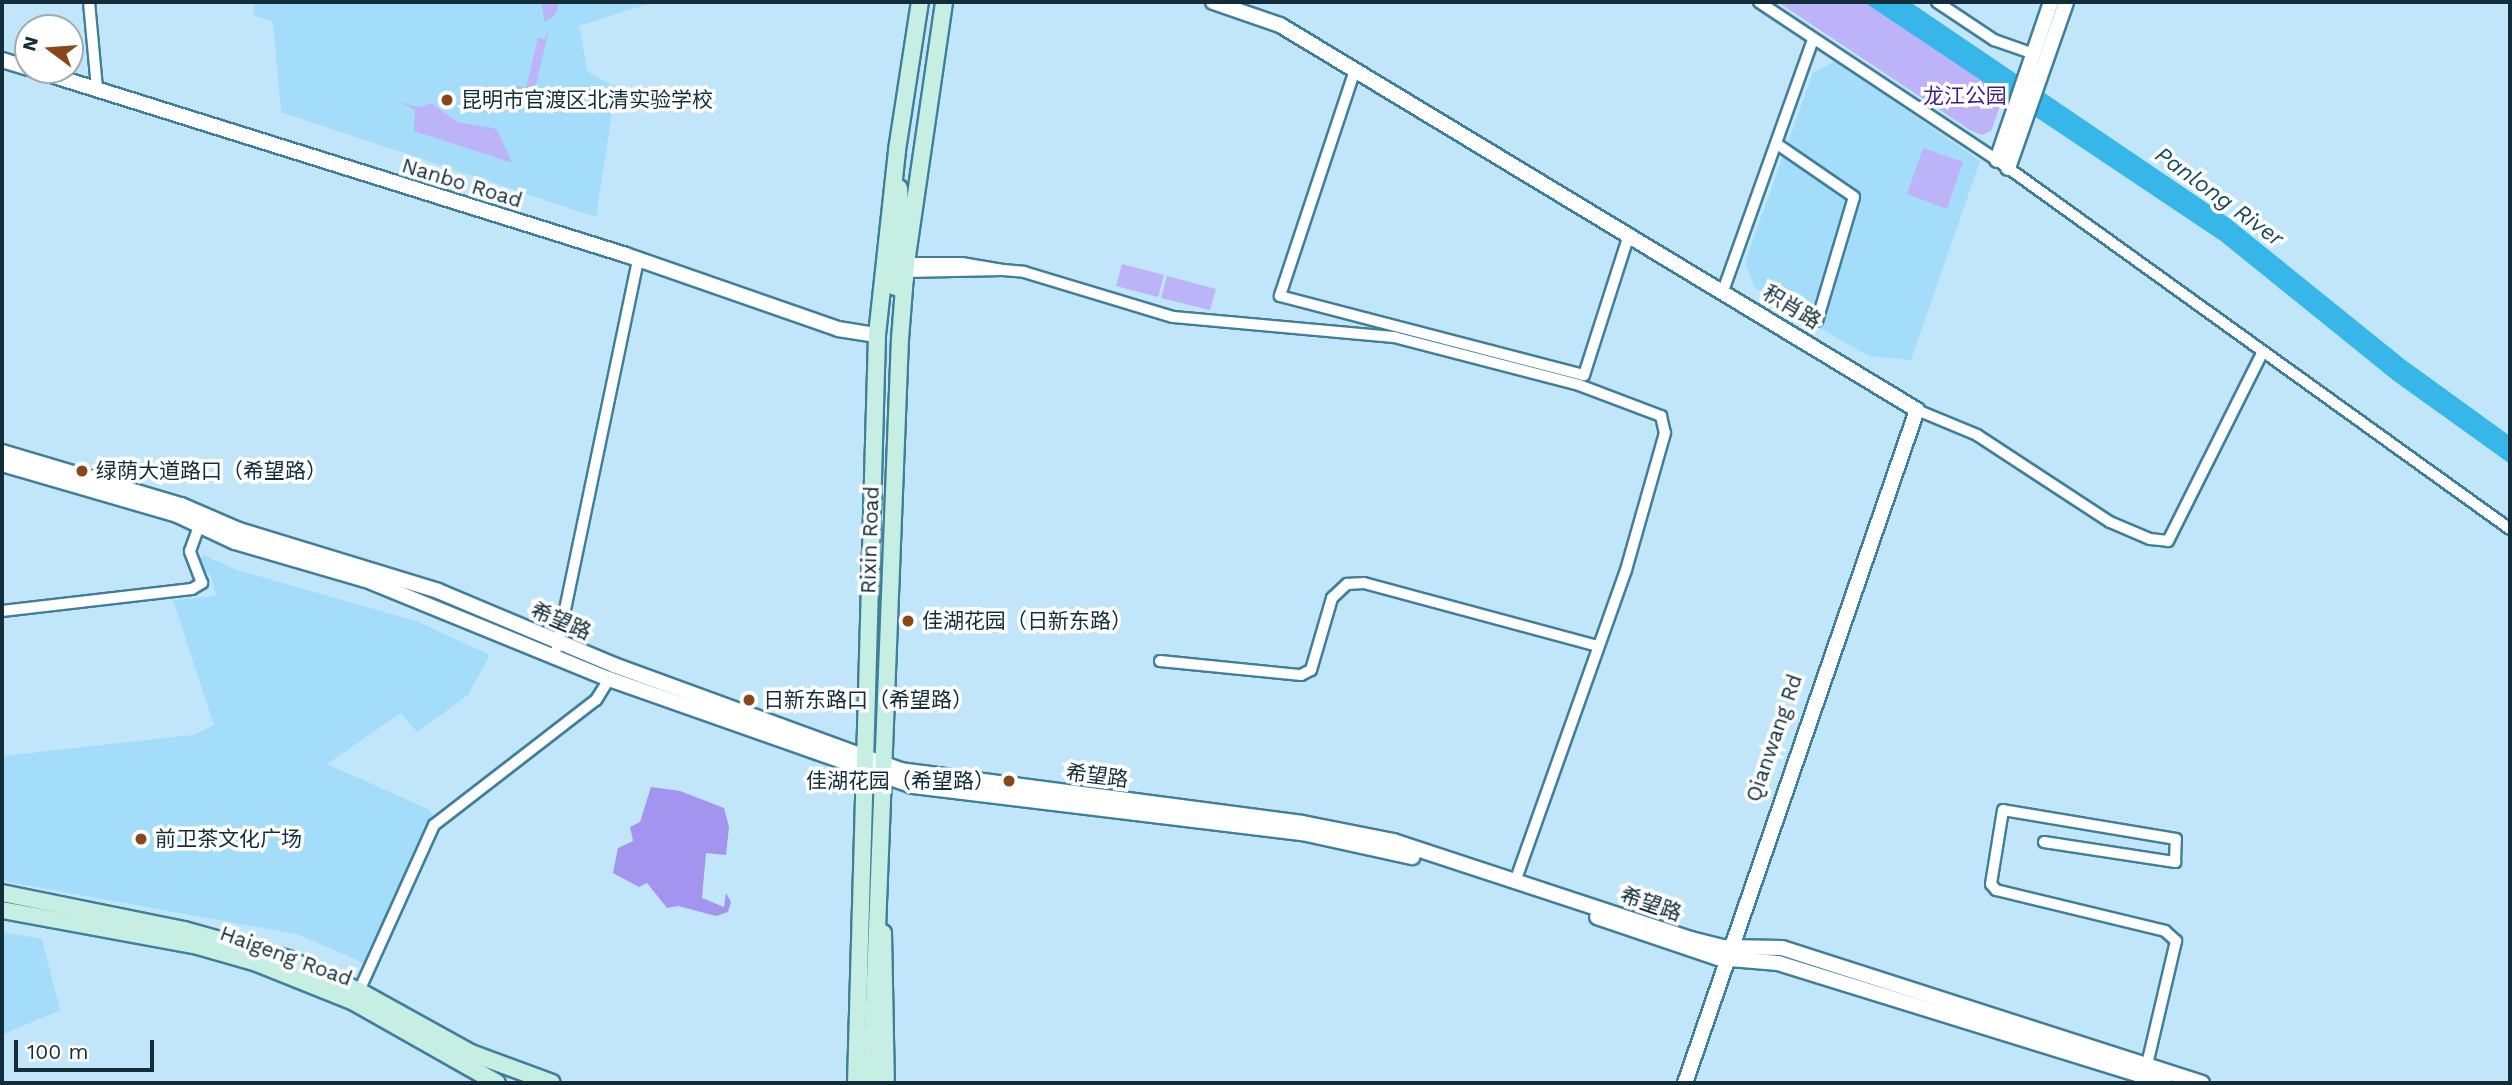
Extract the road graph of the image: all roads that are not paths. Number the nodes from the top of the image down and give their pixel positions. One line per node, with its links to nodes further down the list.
1 (89, 2): 13 (street)
2 (920, 2): 15 (main road, Rixin Road)
3 (944, 2): 19 (main road, Rixin Road)
4 (1213, 2): 11 (street, 积肖路)
5 (1759, 2): 9 (street)
6 (1937, 2): 10 (street)
7 (2051, 2): 10 (street)
8 (2066, 2): 16 (street)
9 (1813, 39): 14 (street); 16 (street)
10 (2033, 57): 16 (street)
11 (1355, 70): 17 (street, 积肖路); 17 (street)
12 (80, 84): 13 (street, Nanbo Road)
13 (97, 89): 18 (street, Nanbo Road)
14 (1777, 144): 20 (street); 21 (street)
15 (897, 150): 19 (main road); 22 (main road, Rixin Road)
16 (2002, 164): 23 (street)
17 (1629, 235): 20 (street, 积肖路)
18 (638, 260): 22 (street, Nanbo Road); 31 (street)
19 (906, 271): 30 (street); 35 (main road, Rixin Road)
20 (1723, 291): 24 (street, 积肖路)
21 (1817, 321)
22 (877, 335): 34 (main road, Rixin Road)
23 (2262, 354): 24 (street, 积肖路); 28 (street)
24 (1914, 408): 42 (street, Qianwang Rd)
25 (2, 452): 27 (street, 希望路)
26 (2, 464): 27 (street, 希望路)
27 (201, 520): 29 (street); 31 (street, 希望路)
28 (2510, 529)
29 (2, 611)
30 (1598, 646): 32 (street); 38 (street)
31 (556, 650): 33 (street, 希望路); 34 (street, 希望路)
32 (1160, 662)
33 (610, 679): 34 (street, 希望路); 43 (street)
34 (866, 763): 35 (street, 希望路); 39 (main road, Rixin Road)
35 (882, 770): 37 (main road, Rixin Road); 38 (street, 希望路); 42 (street, 希望路)
36 (2044, 842): 46 (street)
37 (877, 874): 54 (main road, Rixin Road); 55 (main road)
38 (1516, 879): 42 (street, 希望路)
39 (862, 889): 52 (main road, Rixin Road); 53 (main road, Rixin Road)
40 (2, 893): 43 (main road, Haigeng Road)
41 (2, 910): 45 (main road, Haigeng Road)
42 (1725, 953): 44 (street, 希望路); 56 (street, Qianwang Rd); 57 (street, Qianwang Rd)
43 (359, 991): 45 (main road, Haigeng Road)
44 (2078, 1050): 46 (street, 希望路); 47 (street, 希望路)
45 (474, 1059): 48 (street); 49 (main road, Haigeng Road); 50 (main road, Haigeng Road); 51 (main road)
46 (2147, 1065): 47 (street, 希望路)
47 (2162, 1078): 58 (street, 希望路)
48 (475, 1083)
49 (495, 1083)
50 (530, 1083)
51 (552, 1083)
52 (845, 1083)
53 (856, 1083)
54 (871, 1083)
55 (886, 1083)
56 (1675, 1083)
57 (1685, 1083)
58 (2202, 1083)

